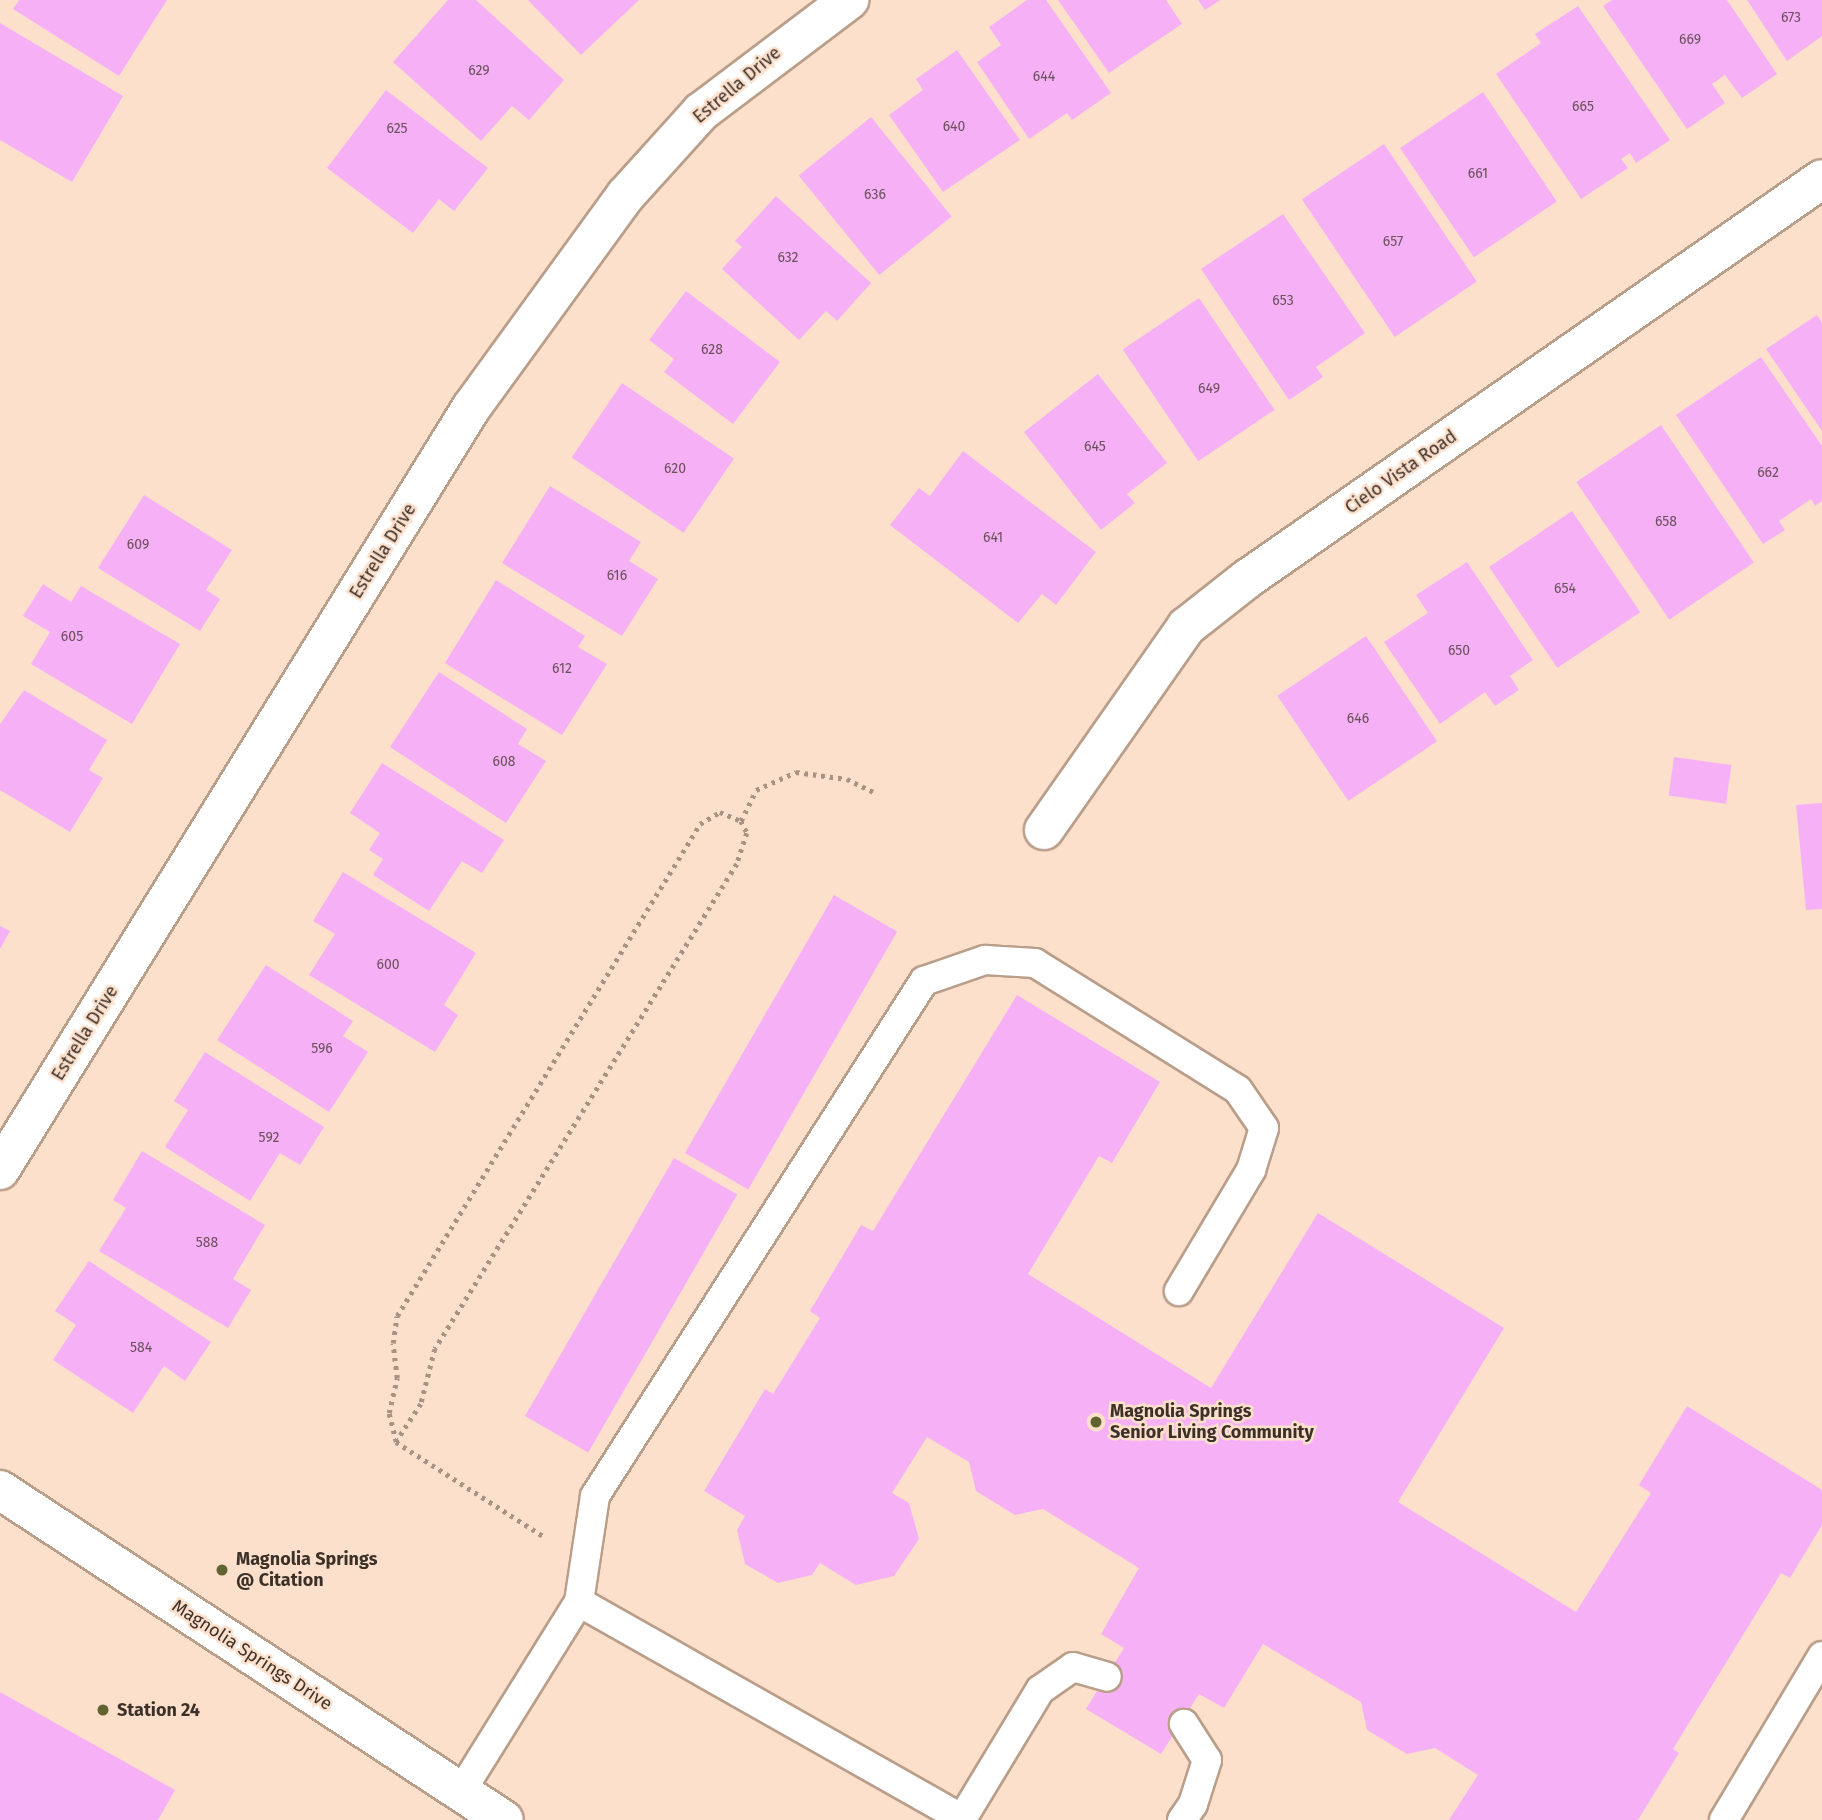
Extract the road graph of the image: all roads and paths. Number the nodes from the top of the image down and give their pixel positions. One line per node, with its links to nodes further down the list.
1 (849, 0): 6 (street, Estrella Drive)
2 (1822, 179): 5 (street, Cielo Vista Road)
3 (876, 793): 4 (path)
4 (741, 821): 8 (path); 8 (path)
5 (1044, 830)
6 (0, 1170)
7 (1180, 1292): 10 (lane)
8 (397, 1442): 10 (path)
9 (0, 1490): 15 (street, Magnolia Springs Drive)
10 (585, 1564): 11 (lane)
11 (579, 1602): 15 (lane); 16 (lane)
12 (1822, 1656): 19 (lane)
13 (1107, 1677): 16 (lane)
14 (1184, 1724): 18 (lane)
15 (451, 1806): 17 (street, Magnolia Springs Drive)
16 (963, 1819)
17 (504, 1820)
18 (1182, 1820)
19 (1724, 1820)

